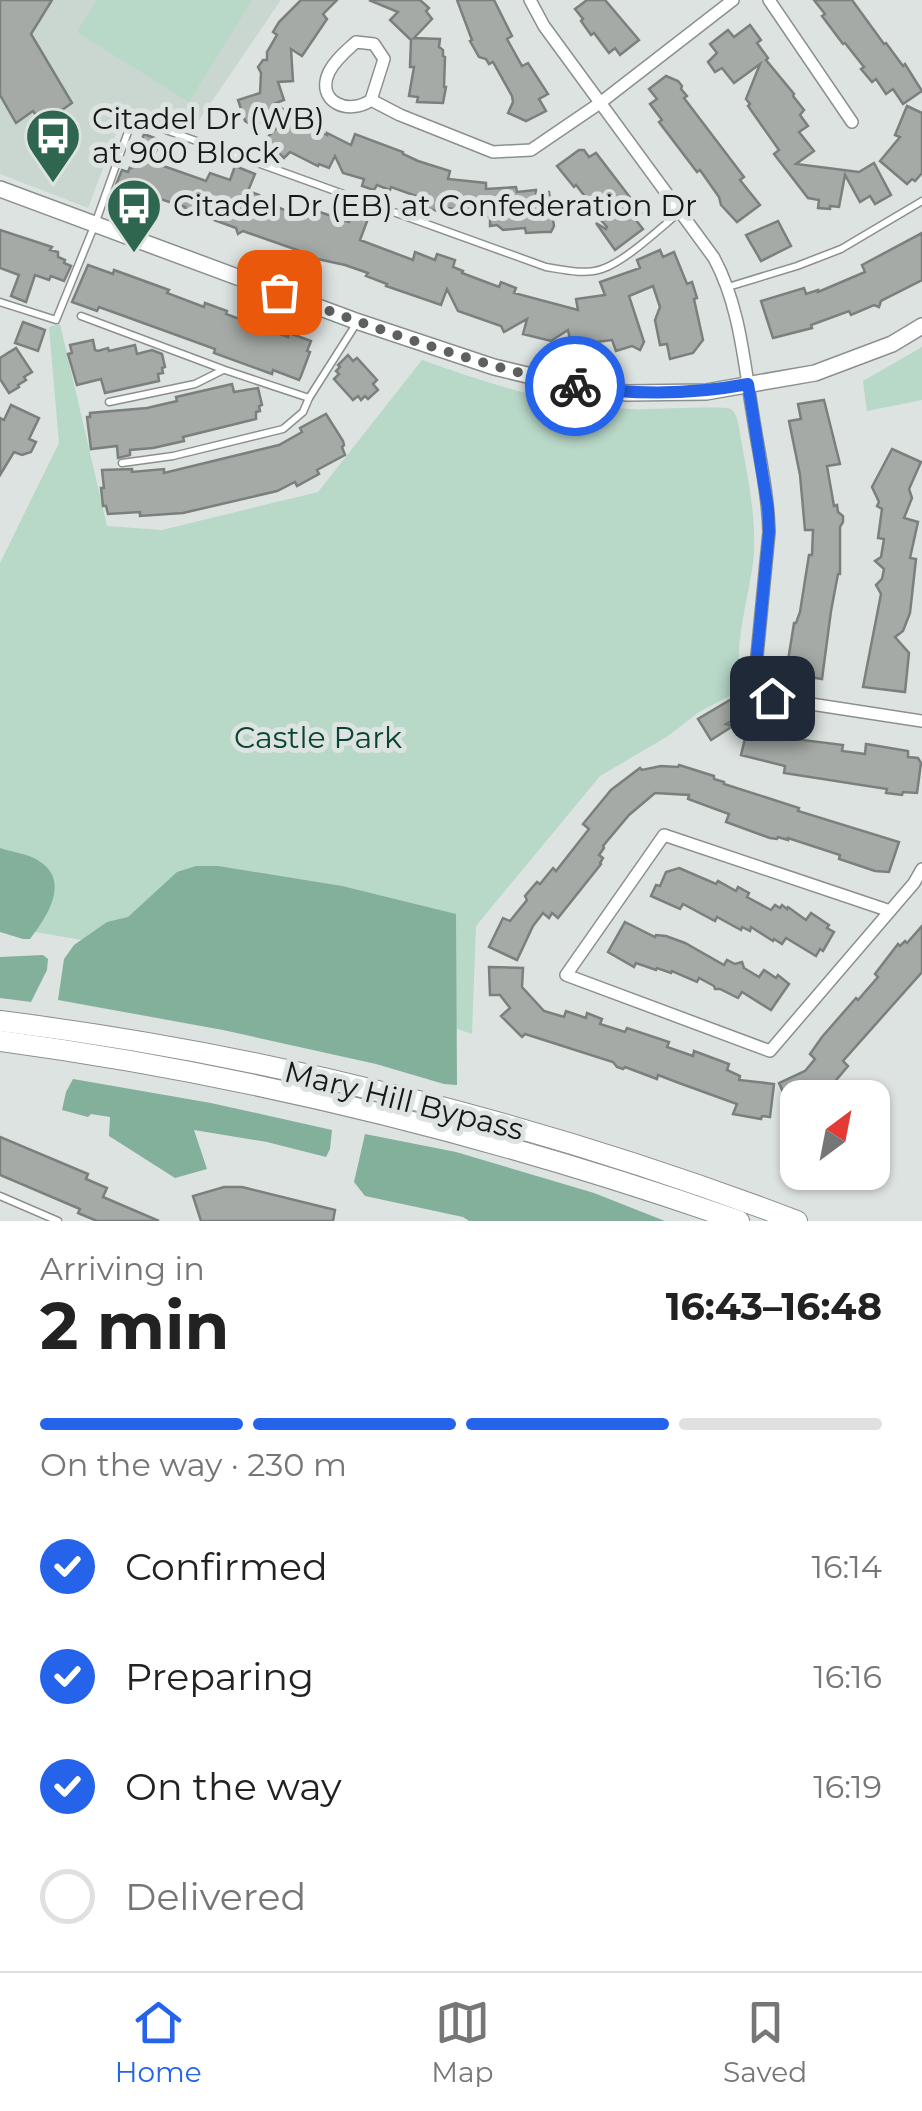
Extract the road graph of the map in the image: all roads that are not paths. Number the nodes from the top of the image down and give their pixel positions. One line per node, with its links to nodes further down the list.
1 (530, 0): 5 (street)
2 (733, 0): 5 (street)
3 (769, 0): 6 (street)
4 (371, 100): 4 (street); 5 (street)
5 (600, 103): 9 (street)
6 (852, 122)
7 (0, 189): 10 (street)
8 (922, 201): 11 (lane)
9 (681, 211): 10 (lane); 11 (street)
10 (95, 224): 12 (lane); 14 (street)
11 (728, 287): 17 (street)
12 (0, 302)
13 (81, 316): 16 (lane)
14 (358, 322): 17 (street); 18 (lane)
15 (922, 326): 17 (street)
16 (224, 370): 18 (lane); 19 (lane)
17 (748, 384): 21 (street)
18 (309, 398): 20 (lane)
19 (109, 402)
20 (122, 462)
21 (922, 721)
22 (922, 869): 23 (street)
23 (890, 911): 23 (street)
24 (0, 1020): 29 (highway, Mary Hill Bypass)
25 (0, 1041): 28 (highway, Mary Hill Bypass)
26 (0, 1196): 27 (lane)
27 (58, 1221)
28 (739, 1221)
29 (797, 1221)

